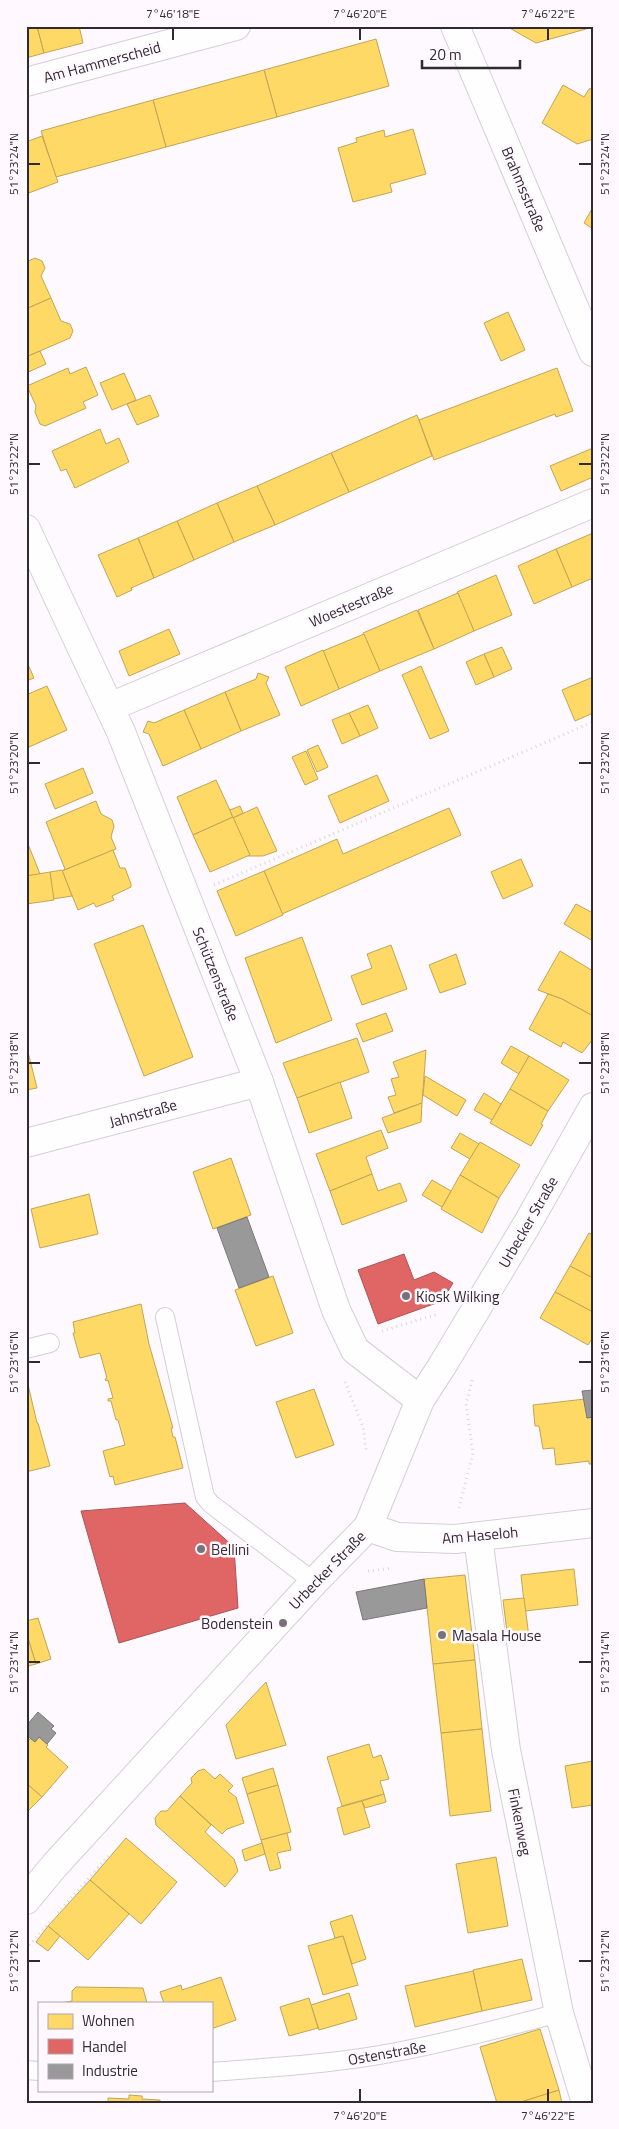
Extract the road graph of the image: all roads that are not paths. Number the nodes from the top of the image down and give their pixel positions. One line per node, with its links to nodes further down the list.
1 (236, 26): 3 (street, Am Hammerscheid)
2 (455, 26): 4 (street, Brahmsstraße)
3 (26, 82)
4 (593, 352)
5 (593, 503): 7 (street, Woestestraße)
6 (26, 529): 7 (street, Schützenstraße)
7 (110, 708): 8 (street, Schützenstraße)
8 (259, 1082): 10 (street, Jahnstraße); 14 (street, Schützenstraße)
9 (593, 1107): 14 (street, Urbecker Straße)
10 (26, 1143)
11 (165, 1317): 18 (lane)
12 (50, 1343): 13 (lane)
13 (26, 1349)
14 (420, 1400): 16 (street, Urbecker Straße)
15 (593, 1523): 17 (street, Am Haseloh)
16 (368, 1527): 17 (street, Am Haseloh); 18 (street, Urbecker Straße)
17 (478, 1537): 20 (street, Finkenweg)
18 (314, 1582): 19 (street, Urbecker Straße)
19 (26, 1900)
20 (559, 2013): 21 (lane, Ostenstraße); 22 (street, Finkenweg)
21 (212, 2072)
22 (586, 2103)

